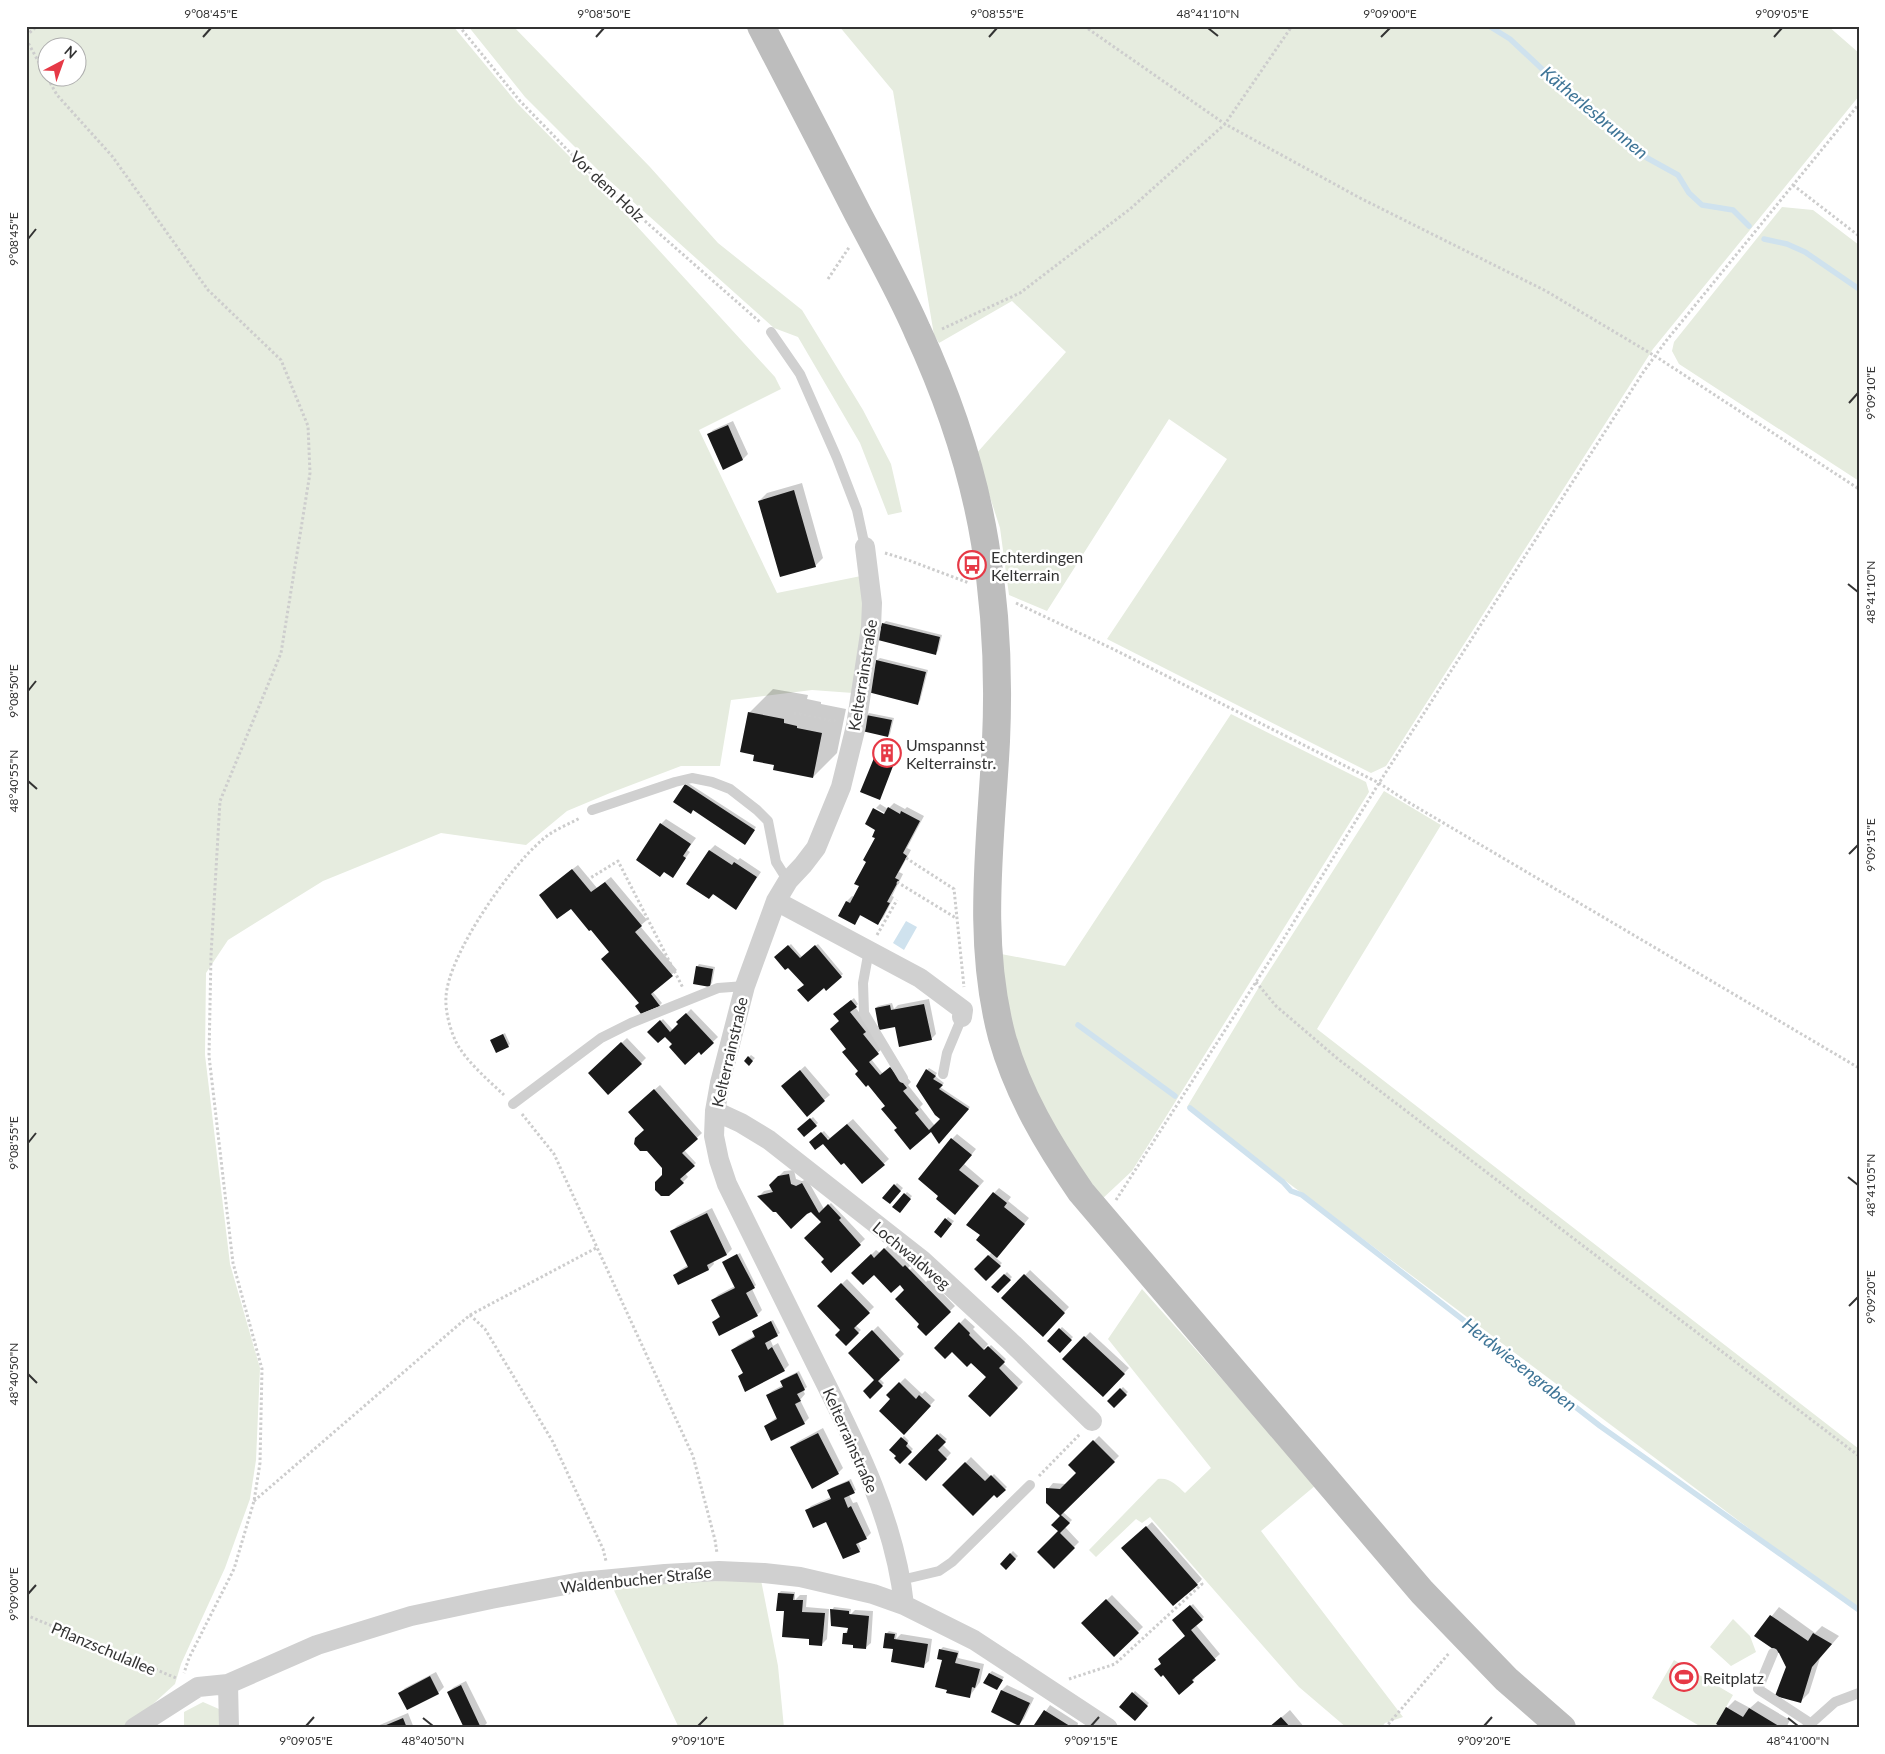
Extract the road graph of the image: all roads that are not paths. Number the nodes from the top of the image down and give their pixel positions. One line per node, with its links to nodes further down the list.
1 (761, 26): 25 (main road)
2 (771, 332): 3 (lane)
3 (865, 547): 5 (street, Kelterrainstraße)
4 (592, 810): 5 (lane)
5 (788, 881): 6 (street, Kelterrainstraße)
6 (776, 901): 7 (street); 8 (street, Kelterrainstraße)
7 (869, 950): 9 (street); 11 (lane)
8 (744, 986): 12 (lane); 13 (street, Kelterrainstraße)
9 (962, 1014): 10 (lane)
10 (943, 1074)
11 (903, 1078)
12 (513, 1104)
13 (715, 1111): 14 (street, Lochwaldweg); 16 (street, Kelterrainstraße)
14 (1092, 1421)
15 (1030, 1485): 16 (lane)
16 (901, 1580): 17 (street, Kelterrainstraße)
17 (904, 1605): 19 (street, Waldenbucher Straße); 24 (street, Waldenbucher Straße)
18 (1773, 1653): 22 (lane)
19 (228, 1684): 21 (street, Waldenbucher Straße); 23 (street)
20 (1859, 1693): 22 (lane)
21 (142, 1723)
22 (1808, 1725)
23 (229, 1728)
24 (1108, 1728)
25 (1562, 1728)

